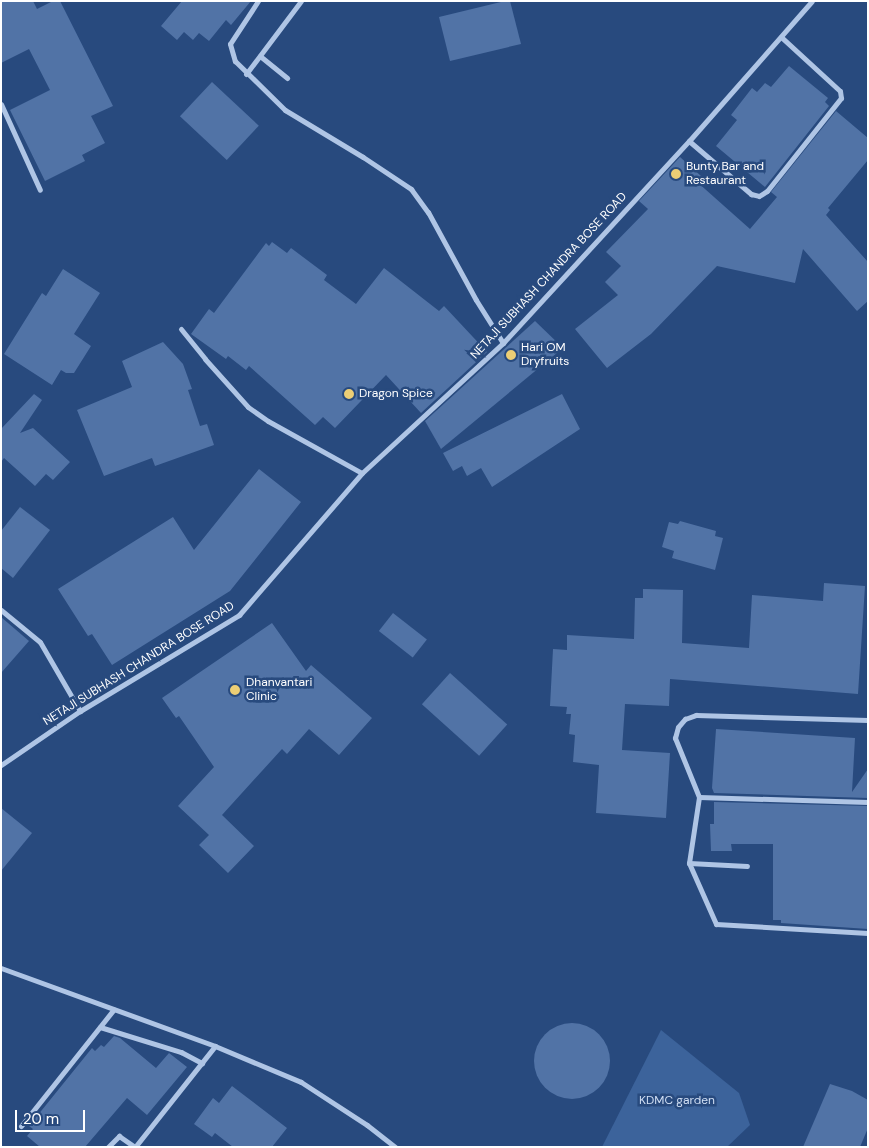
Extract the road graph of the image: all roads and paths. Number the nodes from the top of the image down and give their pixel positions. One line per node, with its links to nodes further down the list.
1 (258, 1): 6 (street)
2 (301, 1): 5 (street)
3 (812, 1): 4 (street, NETAJI SUBHASH CHANDRA BOSE ROAD)
4 (781, 37): 9 (street, NETAJI SUBHASH CHANDRA BOSE ROAD); 9 (street)
5 (260, 56): 6 (street); 7 (street)
6 (246, 74): 12 (street)
7 (287, 78)
8 (1, 104): 10 (street)
9 (688, 141): 12 (street, NETAJI SUBHASH CHANDRA BOSE ROAD)
10 (40, 190)
11 (181, 329): 13 (street)
12 (503, 342): 13 (street, NETAJI SUBHASH CHANDRA BOSE ROAD)
13 (362, 473): 15 (street, NETAJI SUBHASH CHANDRA BOSE ROAD)
14 (1, 610): 15 (street)
15 (80, 711): 17 (street, NETAJI SUBHASH CHANDRA BOSE ROAD)
16 (868, 720): 18 (street)
17 (1, 765)
18 (699, 797): 19 (street); 20 (street)
19 (868, 802)
20 (689, 863): 21 (street); 22 (street)
21 (747, 866)
22 (868, 933)
23 (1, 968): 24 (street)
24 (114, 1009): 25 (street); 26 (street)
25 (100, 1027): 27 (street); 28 (street)
26 (215, 1046): 27 (street); 31 (street)
27 (202, 1063): 30 (street)
28 (21, 1126)
29 (108, 1147): 30 (street)
30 (135, 1147)
31 (395, 1147)

